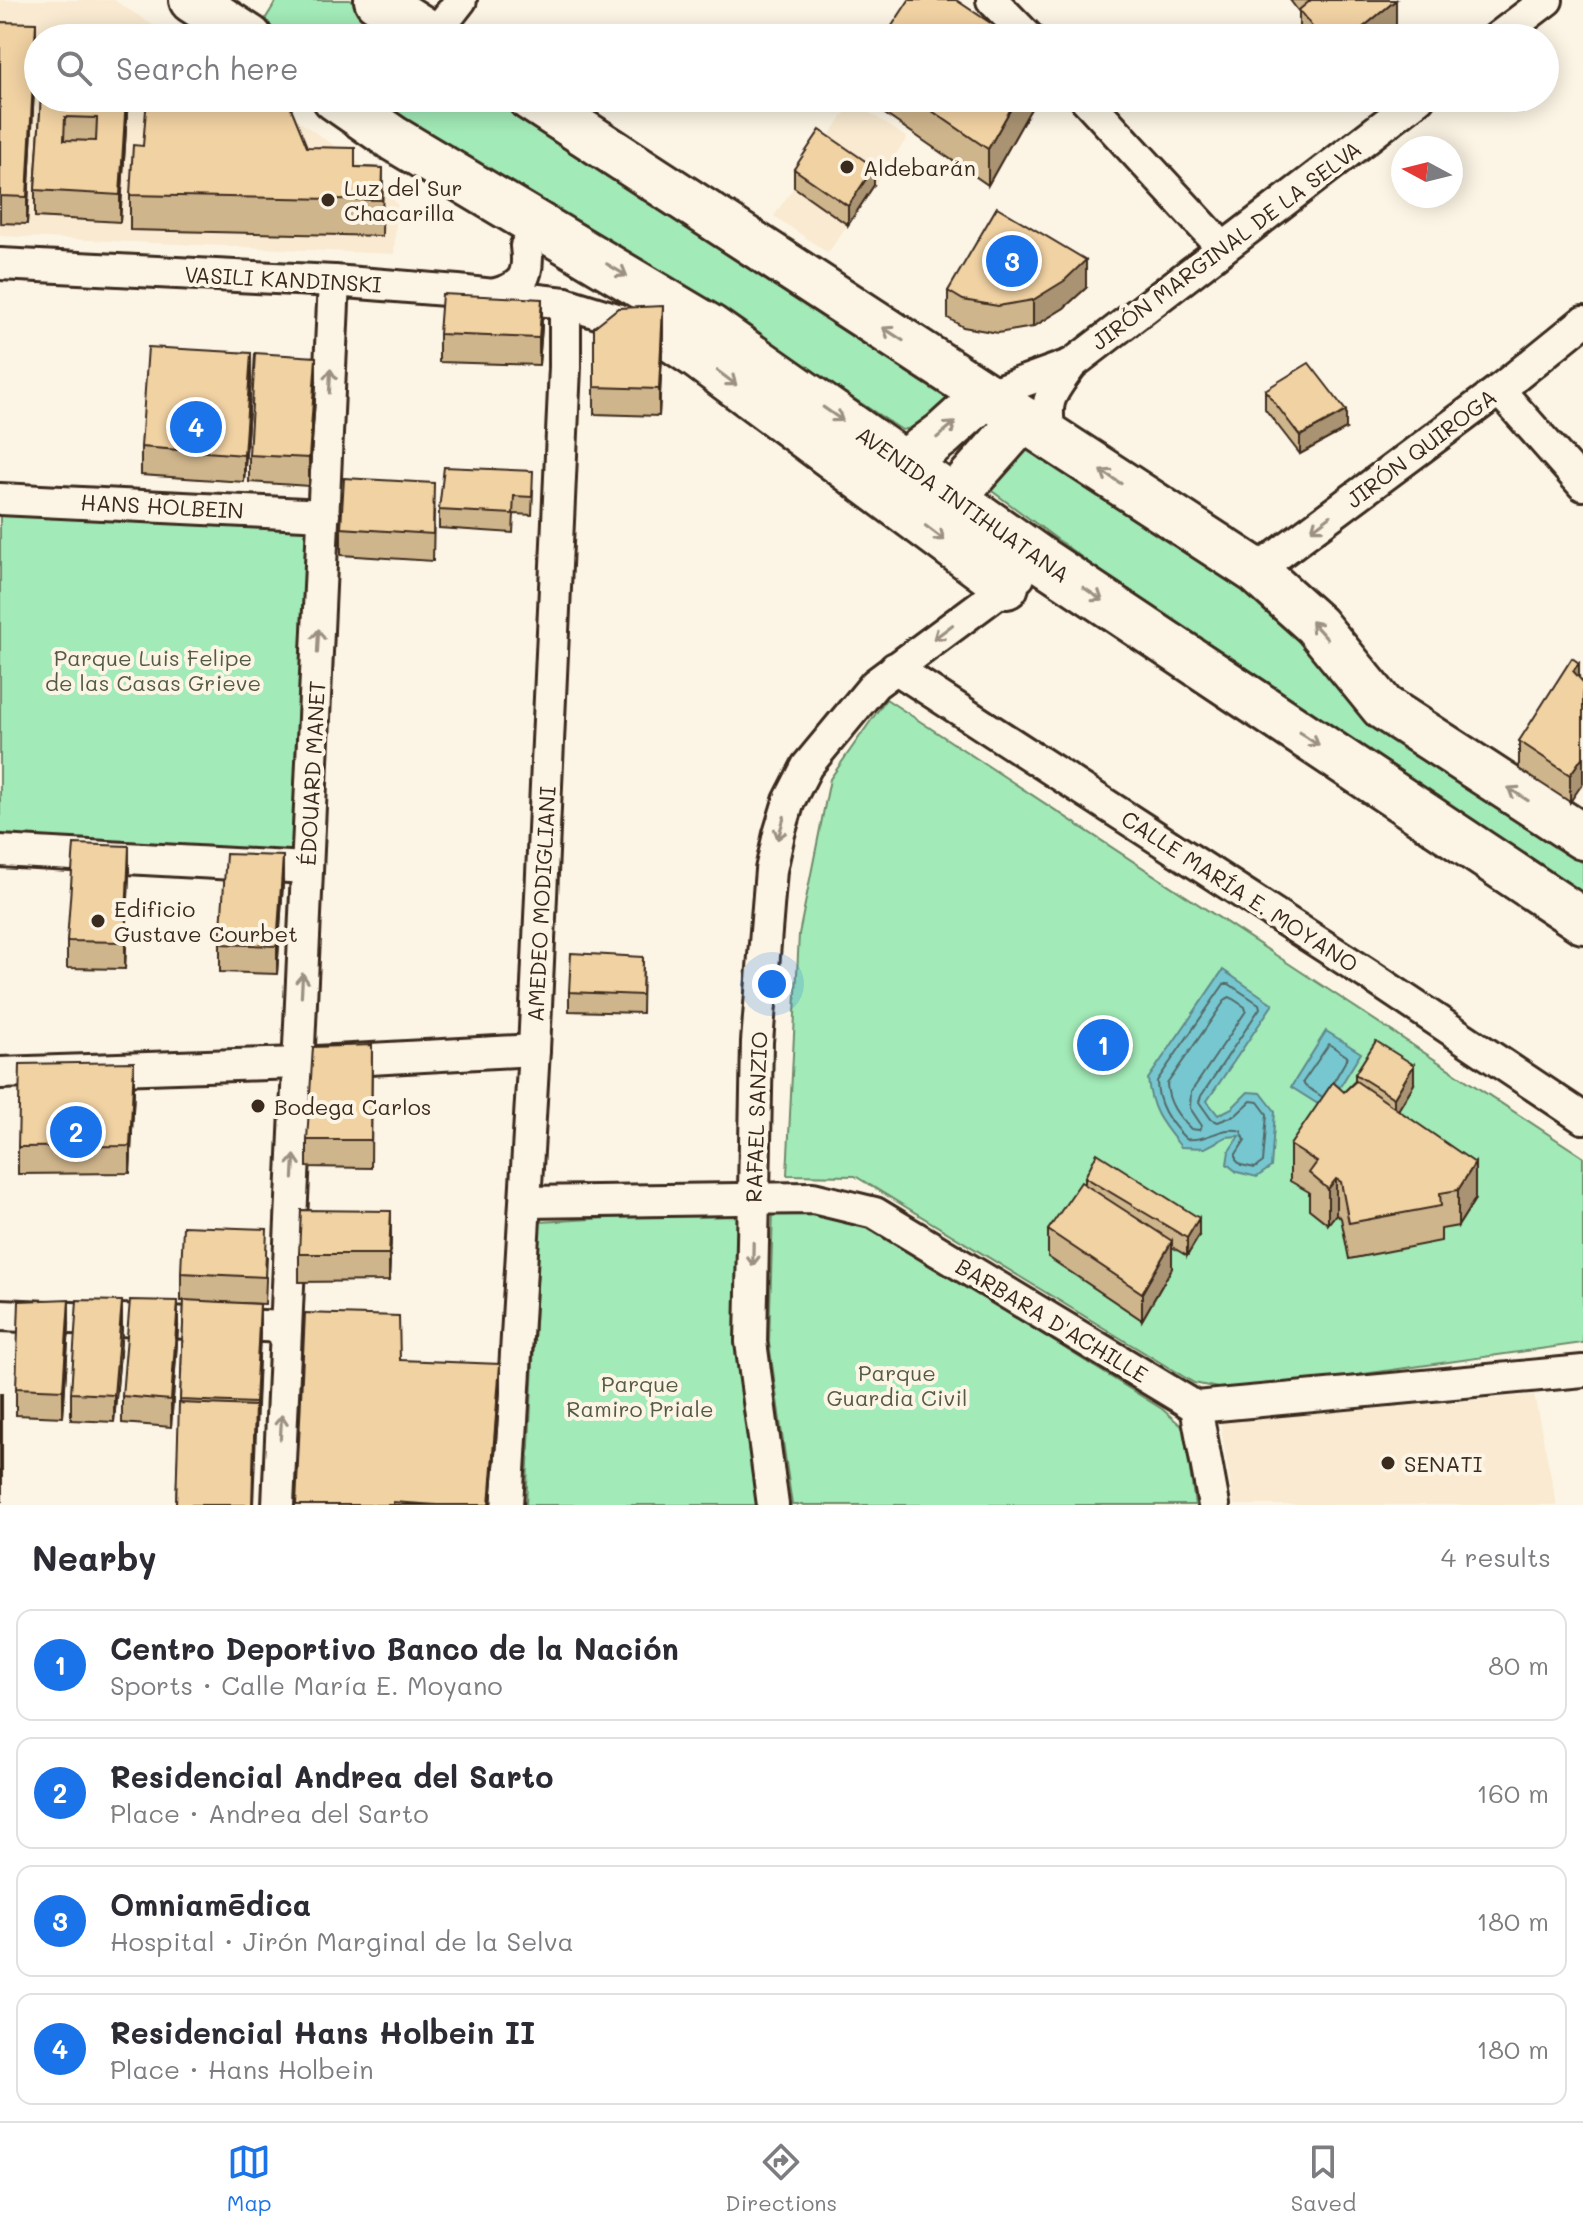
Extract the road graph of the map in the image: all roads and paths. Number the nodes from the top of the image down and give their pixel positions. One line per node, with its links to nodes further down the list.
1 (192, 0): 6 (main road)
2 (377, 0): 7 (main road)
3 (461, 0): 8 (street)
4 (1547, 0): 10 (street)
5 (998, 1): 9 (street)
6 (250, 23)
7 (415, 24)
8 (444, 24)
9 (1017, 24)
10 (1515, 24)
11 (355, 112): 15 (main road, AVENIDA INTIHUATANA)
12 (551, 112): 28 (main road, one-way to 12)
13 (1098, 112): 17 (street)
14 (1401, 112): 17 (street, JIRÓN MARGINAL DE LA SELVA)
15 (394, 139): 16 (main road); 30 (main road, AVENIDA INTIHUATANA, one-way to 30)
16 (526, 246): 20 (street); 21 (street); 24 (main road)
17 (1223, 248): 25 (street, JIRÓN MARGINAL DE LA SELVA)
18 (0, 264): 19 (street, VASILI KANDINSKI)
19 (334, 281): 20 (street, VASILI KANDINSKI); 34 (street, ÉDOUARD MANET, one-way to 19)
20 (493, 295): 21 (street, VASILI KANDINSKI)
21 (565, 303): 22 (street, VASILI KANDINSKI); 26 (street, AMEDEO MODIGLIANI)
22 (622, 320): 24 (street, VASILI KANDINSKI); 26 (street)
23 (1583, 322): 27 (street, JIRÓN QUIROGA)
24 (663, 333): 38 (main road, one-way to 38)
25 (1072, 364): 28 (street, JIRÓN MARGINAL DE LA SELVA); 29 (street, JIRÓN MARGINAL DE LA SELVA)
26 (565, 367): 44 (street, AMEDEO MODIGLIANI)
27 (1499, 390): 31 (street); 37 (street, JIRÓN QUIROGA, one-way to 37)
28 (986, 395): 29 (main road); 30 (main road, one-way to 28)
29 (1037, 428): 32 (main road); 37 (main road, one-way to 29)
30 (904, 463): 32 (main road, AVENIDA INTIHUATANA)
31 (1583, 485)
32 (953, 498): 35 (main road, AVENIDA INTIHUATANA)
33 (0, 499): 34 (street, HANS HOLBEIN)
34 (324, 515): 42 (street, ÉDOUARD MANET, one-way to 34)
35 (1005, 534): 36 (main road, AVENIDA INTIHUATANA); 38 (street)
36 (1043, 561): 38 (street, RAFAEL SANZIO); 43 (main road, AVENIDA INTIHUATANA, one-way to 43)
37 (1256, 571): 40 (main road, one-way to 37)
38 (1006, 586): 39 (street, RAFAEL SANZIO, one-way to 39)
39 (895, 668): 47 (street, CALLE MARÍA E. MOYANO); 48 (street, RAFAEL SANZIO, one-way to 48)
40 (1583, 837)
41 (0, 851): 42 (street)
42 (307, 868): 45 (street, ÉDOUARD MANET, one-way to 42)
43 (1583, 921)
44 (534, 1050): 45 (street); 49 (street, AMEDEO MODIGLIANI)
45 (298, 1063): 46 (street); 51 (street, ÉDOUARD MANET, one-way to 45)
46 (0, 1073)
47 (1583, 1118)
48 (753, 1200): 49 (street, BARBARA D'ACHILLE); 53 (street, BARBARA D'ACHILLE); 56 (street, RAFAEL SANZIO, one-way to 56)
49 (526, 1202): 55 (street, AMEDEO MODIGLIANI)
50 (0, 1315): 51 (street)
51 (286, 1327): 54 (street, ÉDOUARD MANET, one-way to 51)
52 (1583, 1371): 53 (street)
53 (1196, 1407): 57 (street)
54 (278, 1505)
55 (507, 1505)
56 (773, 1505)
57 (1214, 1505)

